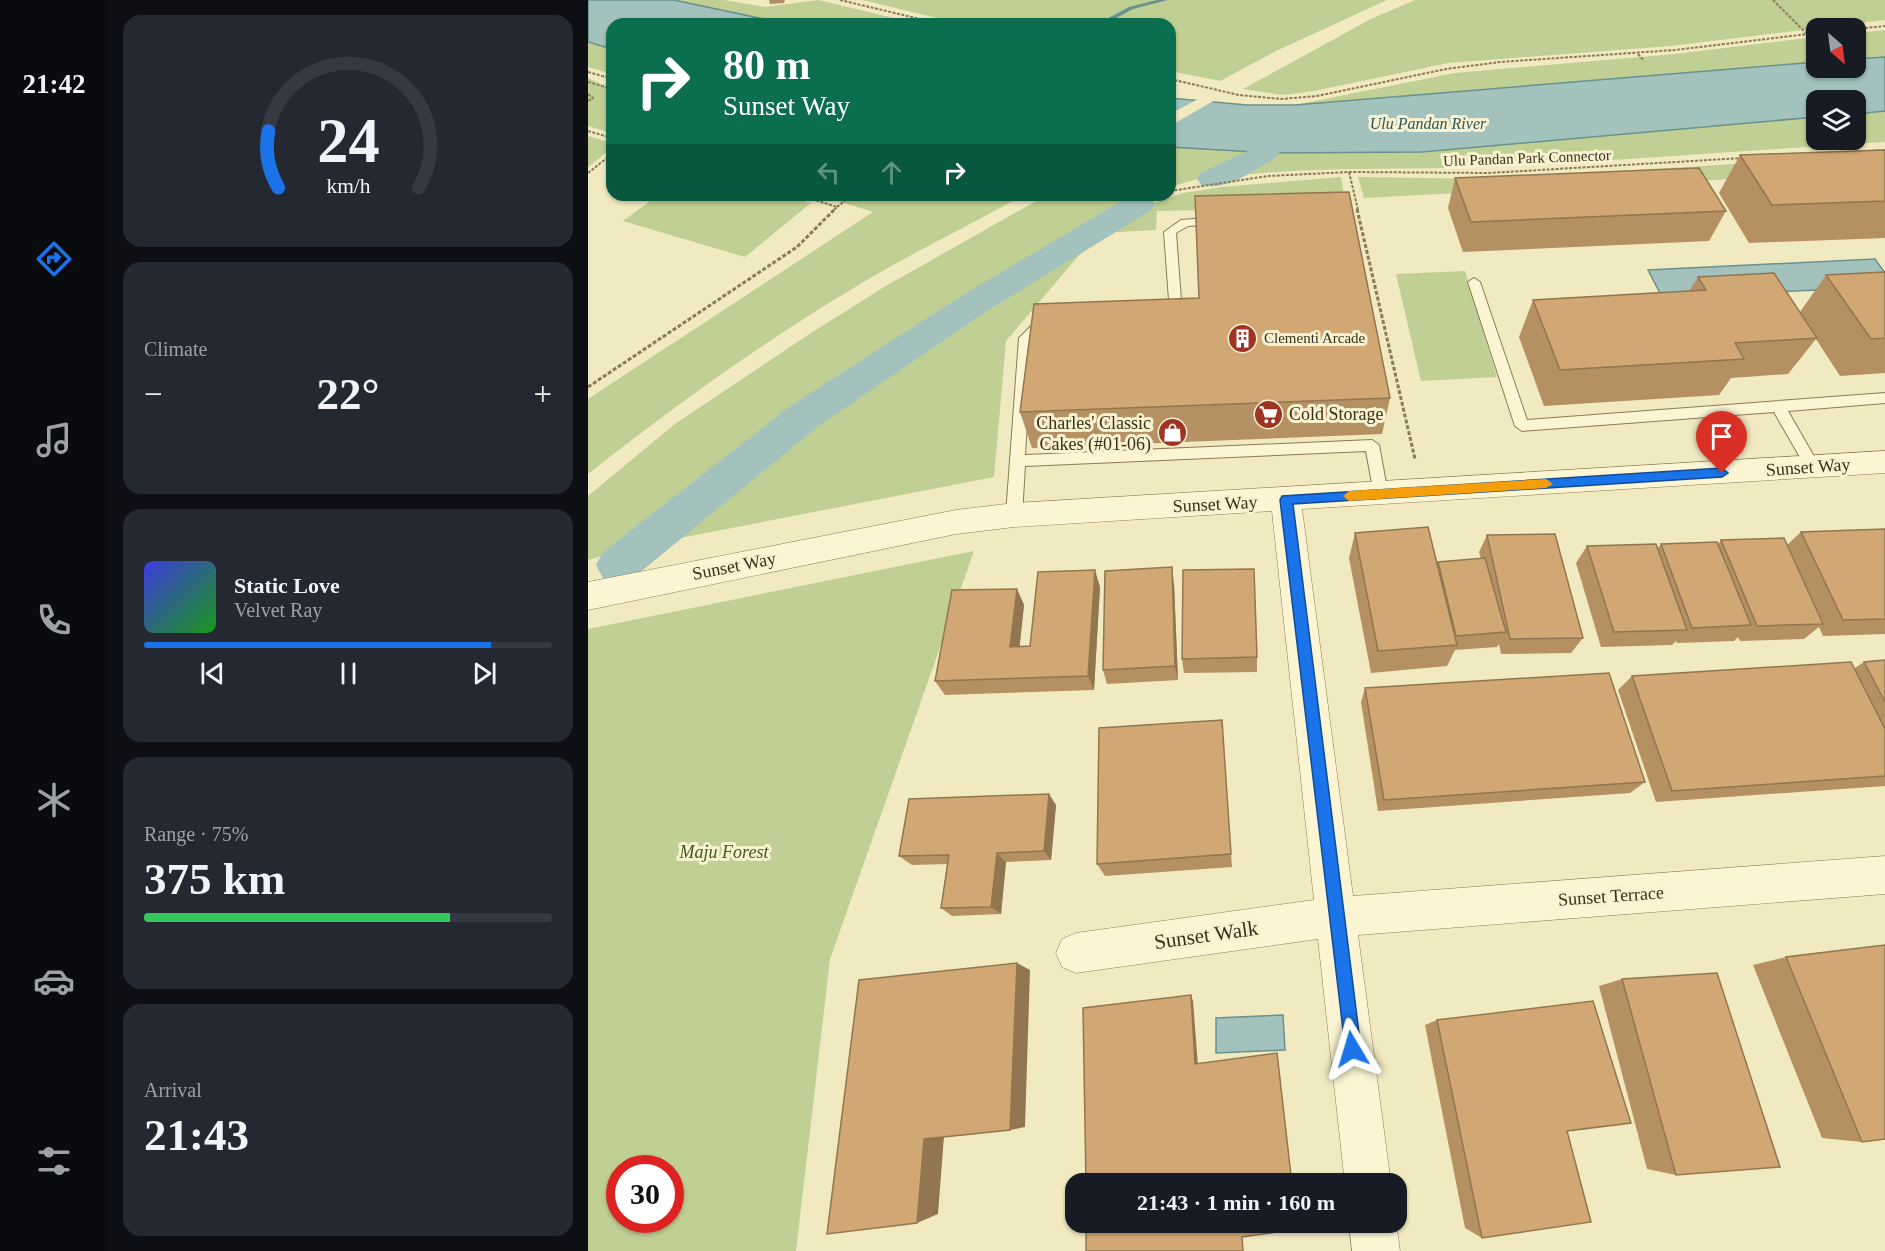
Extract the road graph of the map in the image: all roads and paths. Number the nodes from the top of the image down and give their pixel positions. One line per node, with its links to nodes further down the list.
1 (840, 0): 3 (path)
2 (1773, 0): 6 (path)
3 (916, 18)
4 (1885, 26): 5 (path)
5 (1866, 28)
6 (1806, 33)
7 (1806, 34): 8 (path)
8 (1637, 53): 9 (path); 12 (path)
9 (1644, 61)
10 (588, 72): 11 (path)
11 (606, 77)
12 (1176, 80)
13 (588, 82): 14 (path)
14 (606, 88)
15 (588, 94): 16 (path)
16 (588, 102)
17 (588, 131): 18 (path)
18 (606, 136)
19 (1885, 150): 20 (path)
20 (1862, 151)
21 (1745, 158): 23 (path, Ulu Pandan Park Connector)
22 (606, 159): 24 (path)
23 (1348, 172): 25 (path, Ulu Pandan Park Connector); 39 (path)
24 (588, 173)
25 (1176, 190)
26 (818, 201): 28 (path)
27 (844, 201): 28 (path)
28 (837, 207): 33 (path)
29 (1229, 221): 31 (lane)
30 (1474, 282): 35 (lane)
31 (1143, 314)
32 (1061, 322): 36 (lane)
33 (588, 387)
34 (1885, 398): 35 (lane)
35 (1778, 406): 38 (lane)
36 (1018, 460): 40 (lane); 42 (lane)
37 (1885, 462): 38 (street, Sunset Way)
38 (1813, 467): 40 (street, Sunset Way)
39 (1417, 468)
40 (1381, 494): 41 (street, Sunset Way)
41 (1286, 500): 42 (street, Sunset Way); 45 (street)
42 (1014, 515): 43 (street, Sunset Way)
43 (588, 596)
44 (1885, 874): 45 (street, Sunset Terrace)
45 (1336, 917): 46 (street, Sunset Walk); 47 (street)
46 (1076, 953)
47 (1367, 1173)
48 (1374, 1233): 49 (street)
49 (1376, 1251)

